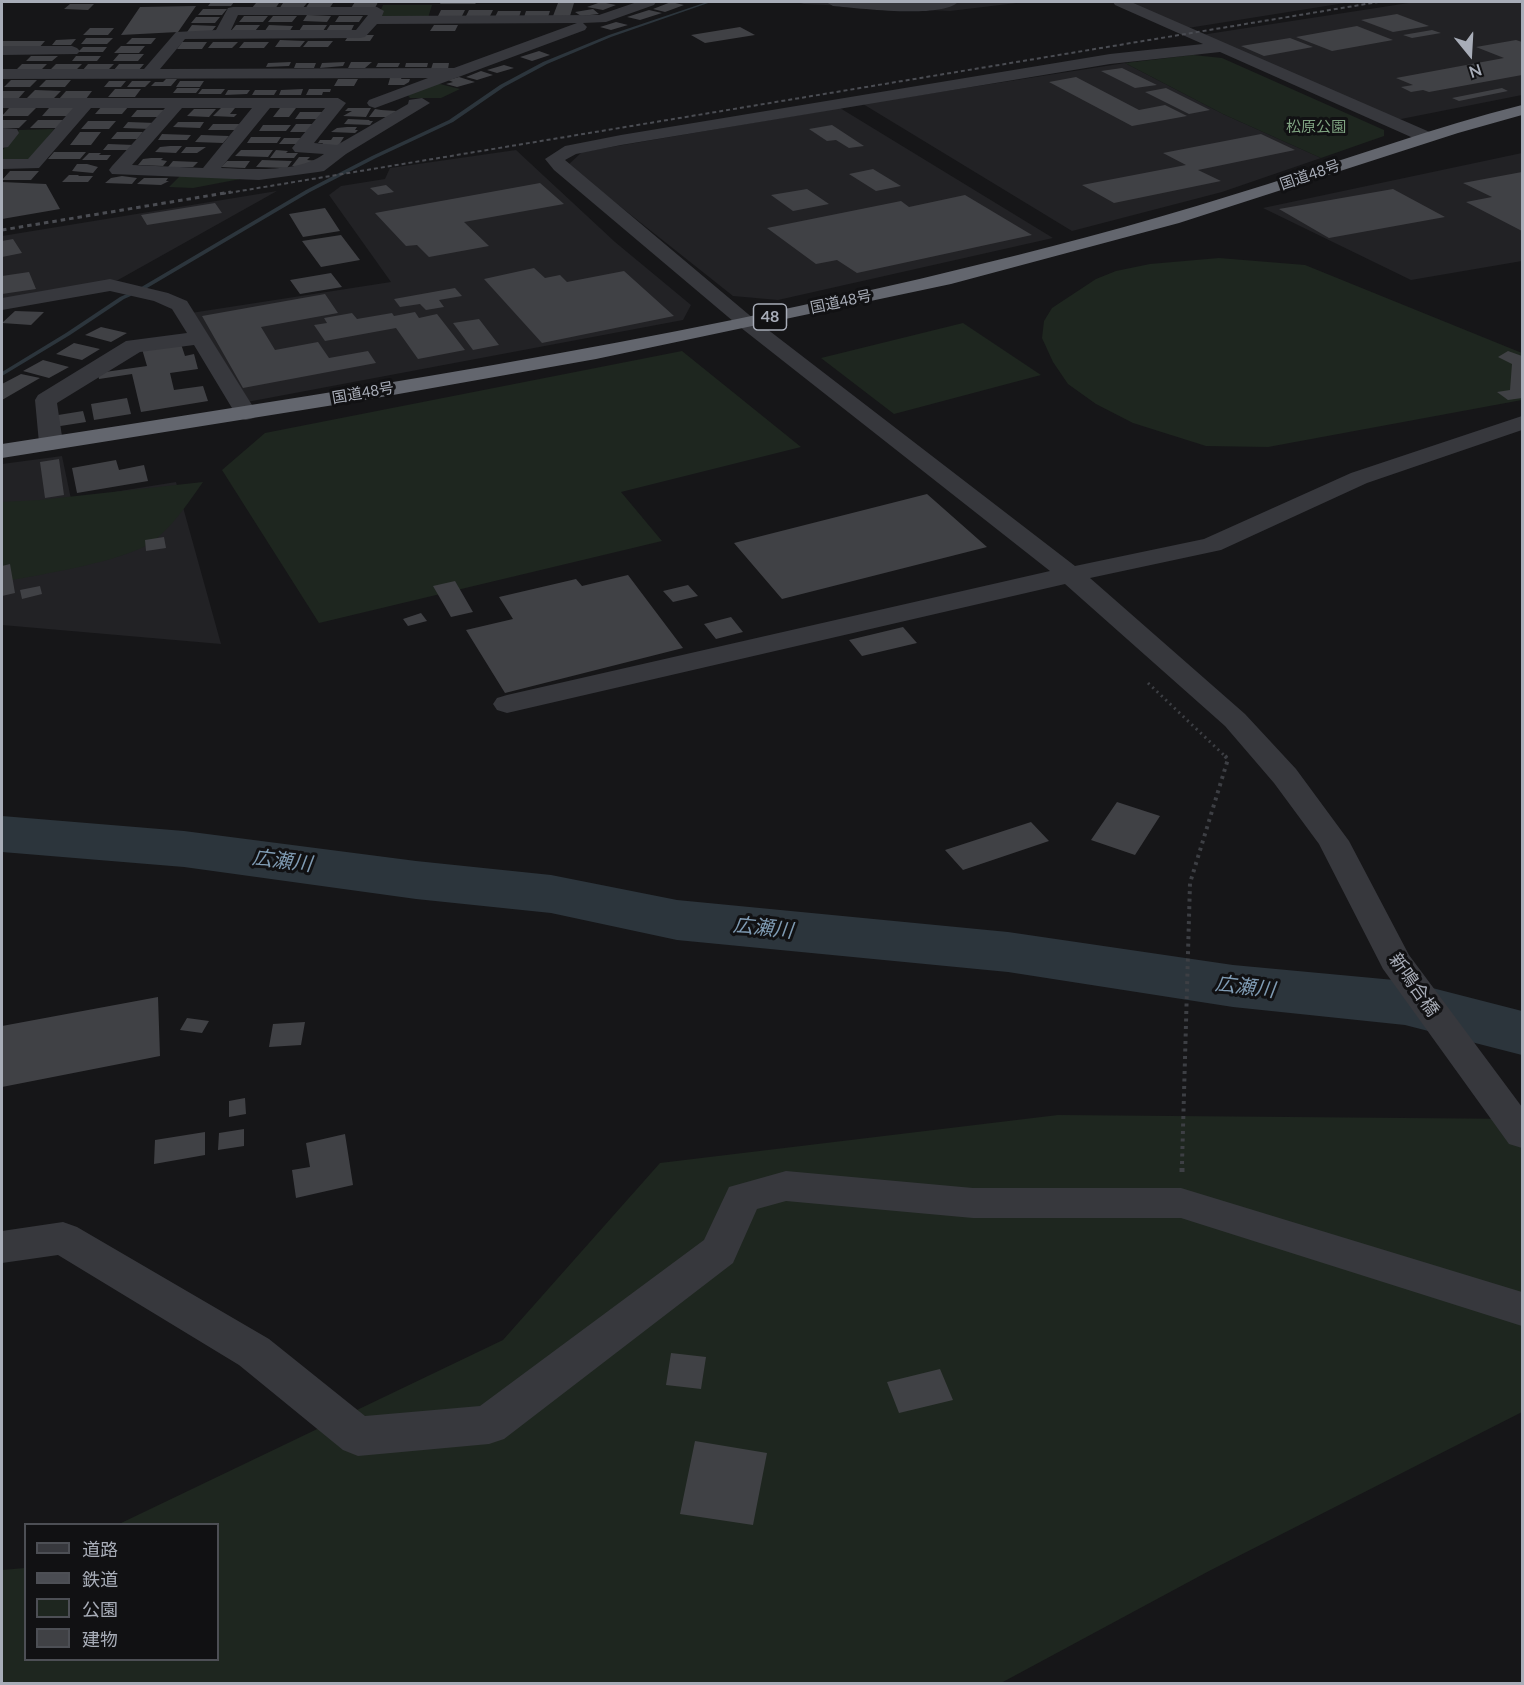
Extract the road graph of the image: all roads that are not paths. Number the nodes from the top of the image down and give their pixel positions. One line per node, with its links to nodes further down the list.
1 (649, 2): 8 (street)
2 (833, 2): 3 (street)
3 (951, 2)
4 (1144, 2): 5 (street)
5 (1124, 3): 11 (street)
6 (237, 6): 7 (street); 10 (street)
7 (339, 6): 9 (street)
8 (601, 19): 9 (street); 14 (street)
9 (374, 20): 10 (street)
10 (222, 34): 17 (street)
11 (1220, 47): 26 (street); 32 (street, 新鳴合橋)
12 (2, 51): 13 (street)
13 (72, 51)
14 (456, 73): 17 (street); 23 (street)
15 (2, 74): 16 (street)
16 (111, 74): 17 (street); 19 (street)
17 (148, 74)
18 (2, 103): 19 (street)
19 (86, 103): 20 (street); 29 (street)
20 (178, 103): 21 (street); 30 (street)
21 (265, 103): 22 (street); 30 (street)
22 (338, 103): 23 (street); 28 (street)
23 (375, 103): 28 (street)
24 (1522, 110): 26 (highway, 国道48号 / 48)
25 (2, 133): 27 (street)
26 (1426, 137): 32 (highway, 国道48号 / 48)
27 (2, 143)
28 (340, 150): 30 (street)
29 (2, 164)
30 (208, 173)
31 (2, 304): 33 (street)
32 (747, 322): 34 (highway, 国道48号 / 48); 38 (street, 新鳴合橋)
33 (200, 338): 34 (street); 36 (street)
34 (246, 413): 36 (highway, 国道48号 / 48)
35 (1522, 423): 38 (street)
36 (51, 443): 37 (highway, 国道48号 / 48)
37 (2, 451)
38 (1071, 574): 39 (street); 40 (street, 新鳴合橋)
39 (507, 704)
40 (1522, 1134)
41 (2, 1248): 42 (street)
42 (1522, 1309)

